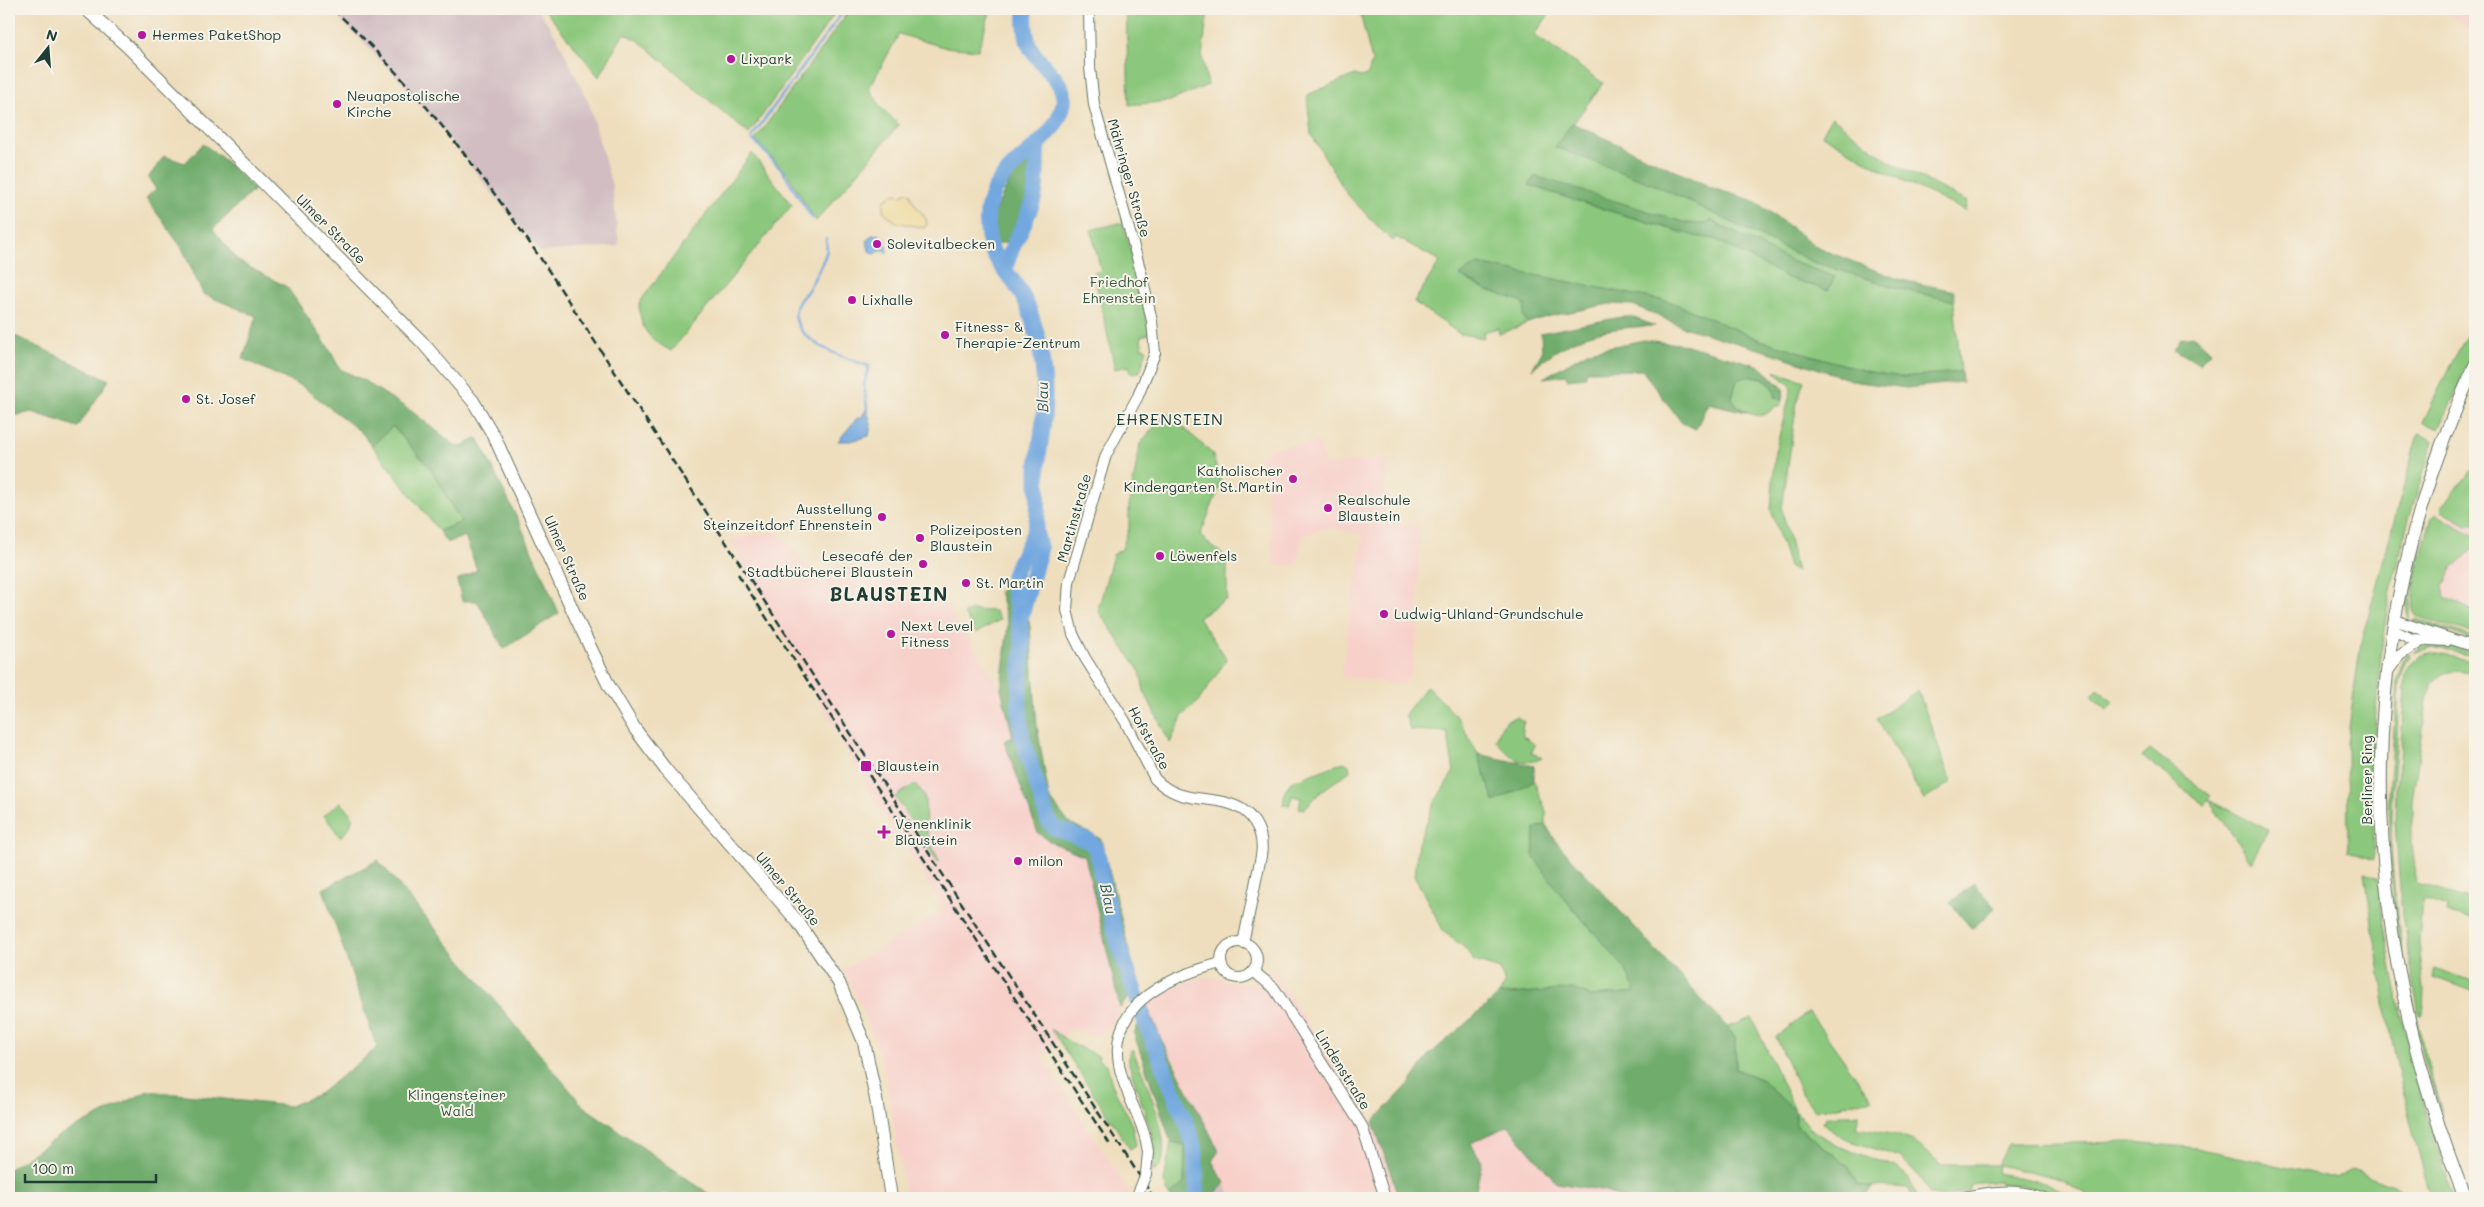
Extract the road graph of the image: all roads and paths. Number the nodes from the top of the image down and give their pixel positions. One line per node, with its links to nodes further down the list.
1 (86, 9): 14 (main road, Ulmer Straße)
2 (1089, 9): 3 (street, Mähringer Straße)
3 (1155, 353): 10 (street, Martinstraße)
4 (2475, 365): 5 (main road, Berliner Ring)
5 (2393, 625): 6 (street); 7 (street); 9 (main road, Berliner Ring)
6 (2426, 640): 7 (street); 9 (street)
7 (2456, 641): 8 (street)
8 (2475, 647)
9 (2387, 676): 19 (main road, Berliner Ring)
10 (1105, 692): 11 (street, Hofstraße)
11 (1243, 943): 12 (street); 13 (street)
12 (1221, 963): 13 (street); 15 (street, bridge)
13 (1253, 970): 16 (street, Lindenstraße)
14 (891, 1198)
15 (1136, 1198)
16 (1385, 1198)
17 (1960, 1198): 18 (street)
18 (2044, 1198)
19 (2465, 1198)

